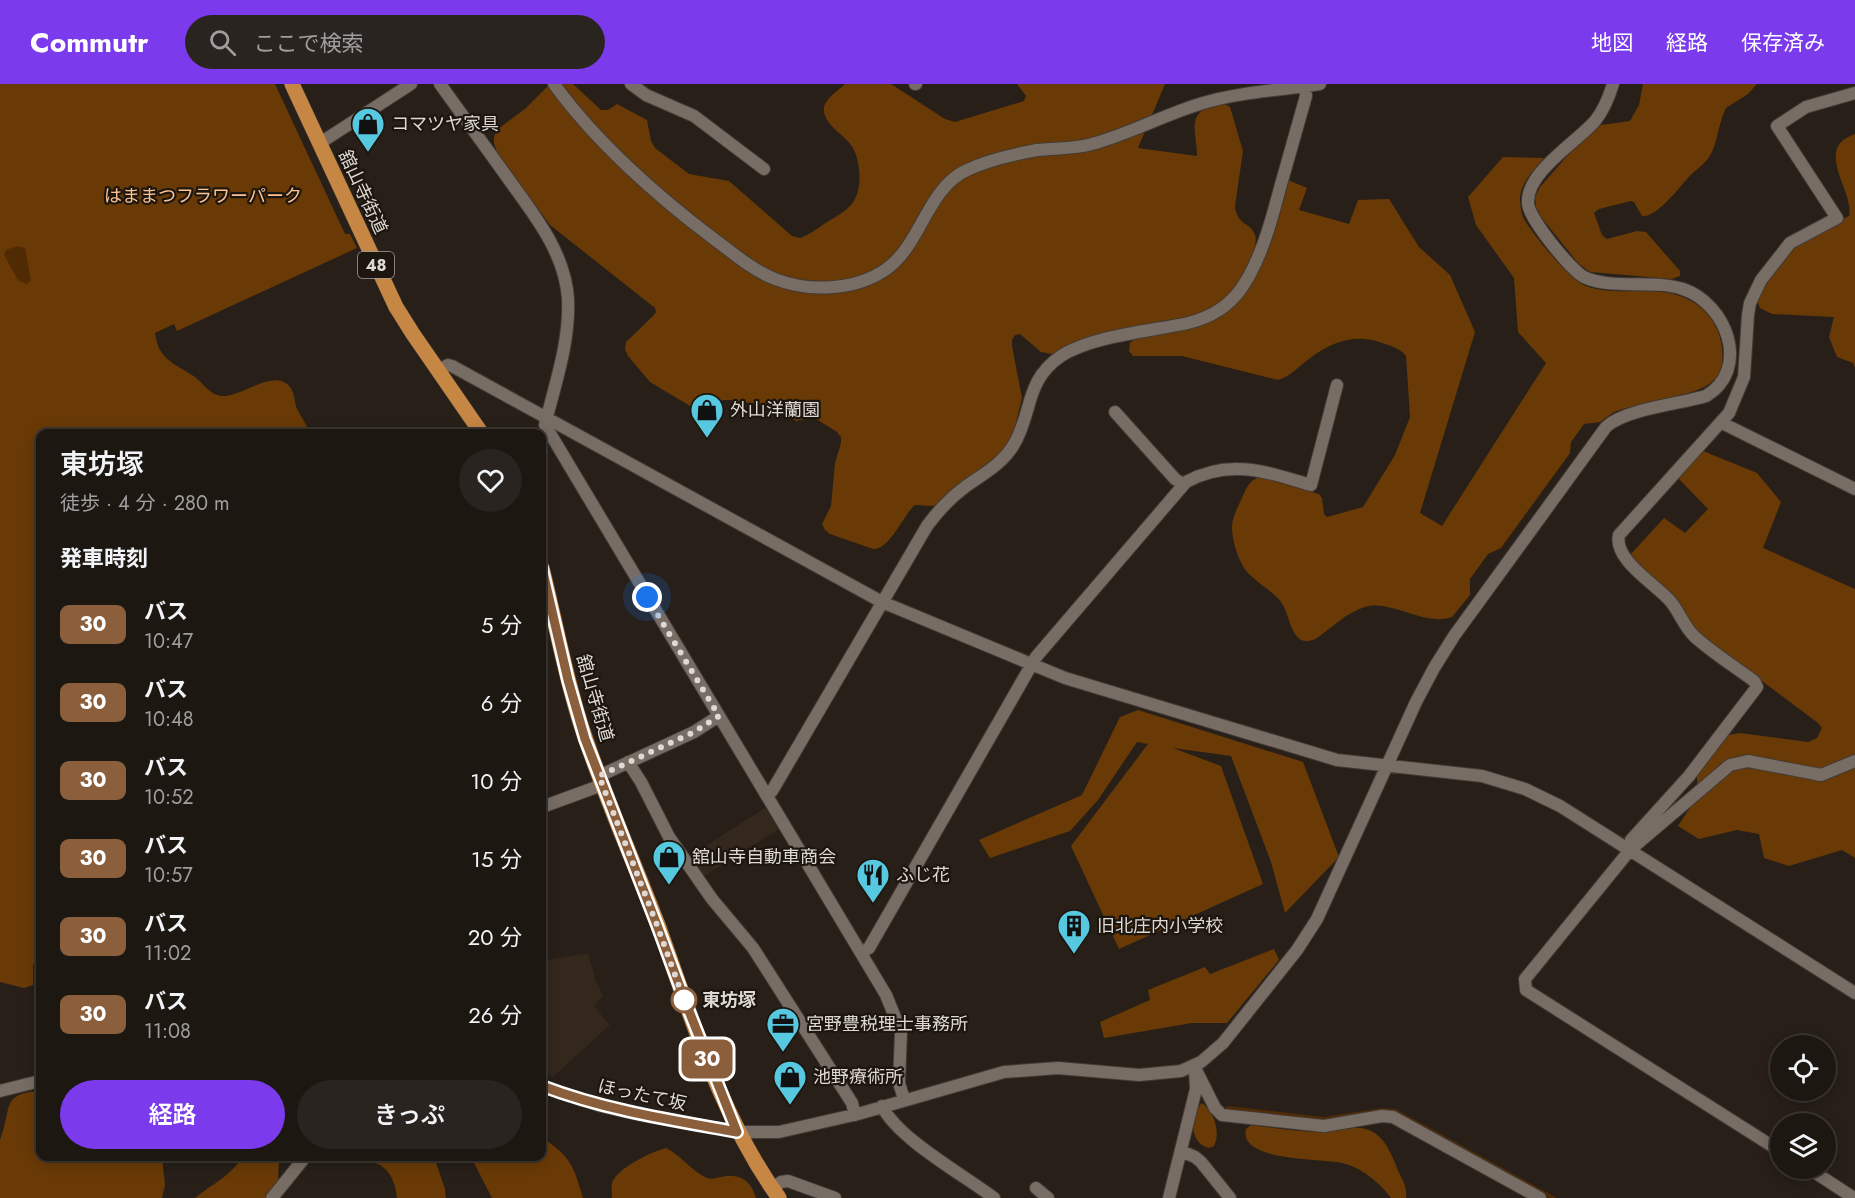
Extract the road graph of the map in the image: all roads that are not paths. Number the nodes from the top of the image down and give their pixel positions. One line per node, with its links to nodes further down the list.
1 (292, 84): 10 (main road, 舘山寺街道 / 48)
2 (411, 84): 10 (street)
3 (440, 84): 17 (street)
4 (554, 84): 8 (street)
5 (632, 84): 11 (street)
6 (1320, 84): 8 (street)
7 (1613, 84): 13 (street)
8 (1305, 86): 23 (street)
9 (1855, 93): 15 (street)
10 (320, 143): 12 (main road, 舘山寺街道 / 48)
11 (764, 169)
12 (438, 371): 17 (street); 19 (main road, 舘山寺街道 / 48)
13 (1722, 383): 15 (street); 28 (street)
14 (1336, 385): 20 (street)
15 (1740, 390): 18 (street)
16 (1115, 412): 20 (street)
17 (547, 418): 23 (street); 25 (street)
18 (1722, 423): 21 (street); 32 (street)
19 (479, 429)
20 (1184, 484): 24 (street)
21 (1855, 489)
22 (546, 585): 29 (main road, 舘山寺街道)
23 (882, 602): 24 (street); 30 (street)
24 (1032, 664): 28 (street); 33 (street)
25 (719, 716): 27 (street); 30 (street)
26 (1855, 761): 32 (street)
27 (628, 762): 29 (street); 41 (street)
28 (1388, 766): 32 (street); 35 (street)
29 (600, 780): 31 (street); 42 (main road, 舘山寺街道)
30 (766, 795): 33 (street)
31 (546, 806)
32 (1630, 850): 34 (street); 43 (street)
33 (861, 953): 39 (street)
34 (1855, 993)
35 (1194, 1066): 39 (street, ほったて坂); 44 (street); 55 (street)
36 (36, 1082): 38 (street)
37 (546, 1087): 42 (street, ほったて坂)
38 (0, 1091)
39 (904, 1100): 40 (street, ほったて坂)
40 (882, 1106): 41 (street, ほったて坂); 51 (street)
41 (855, 1115): 42 (street, ほったて坂)
42 (737, 1132): 48 (main road, 舘山寺街道)
43 (1770, 1145)
44 (1181, 1151): 53 (street); 54 (street)
45 (302, 1161): 49 (street)
46 (1825, 1179): 56 (street)
47 (1036, 1188): 52 (street)
48 (776, 1193): 50 (street)
49 (272, 1198)
50 (835, 1198)
51 (994, 1198)
52 (1048, 1198)
53 (1169, 1198)
54 (1230, 1198)
55 (1540, 1198)
56 (1854, 1198)

